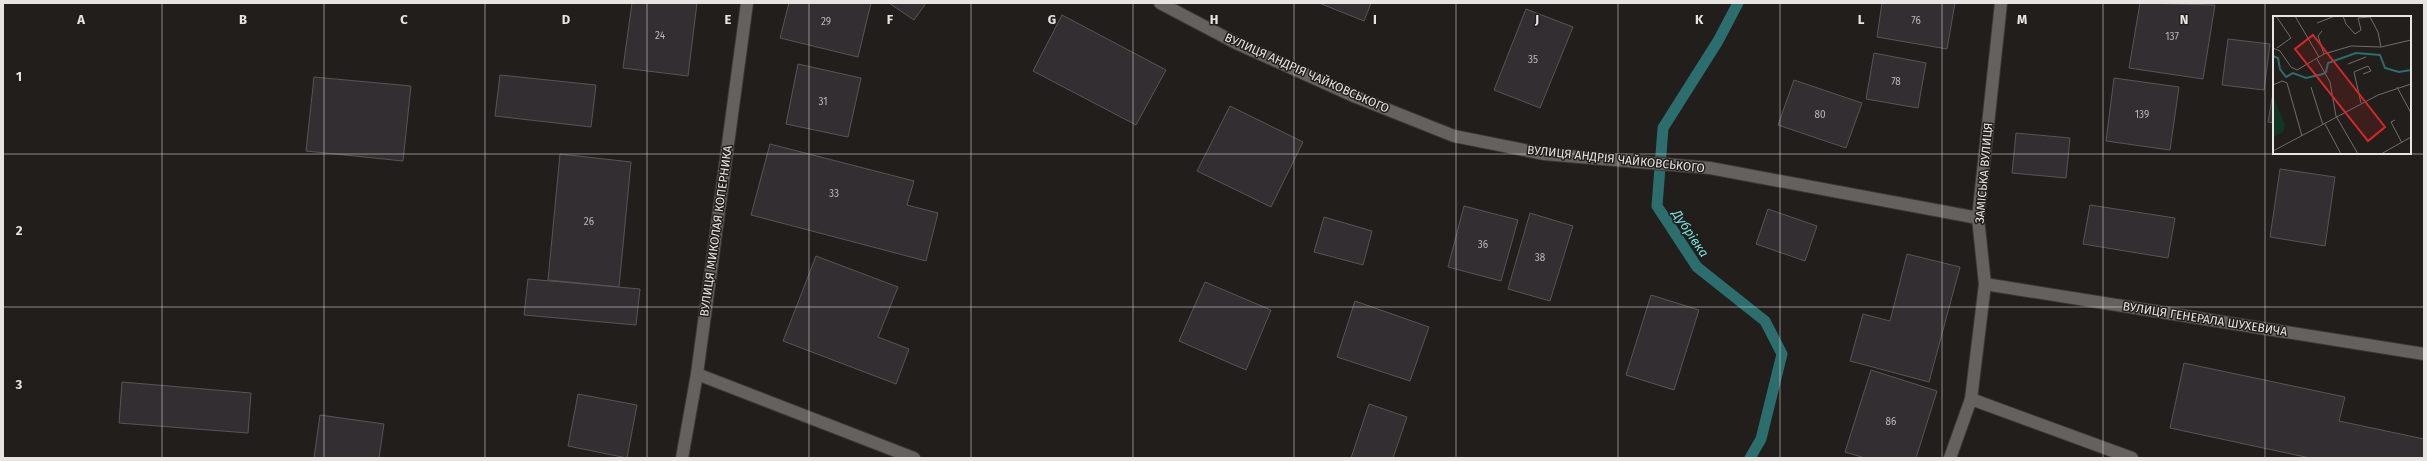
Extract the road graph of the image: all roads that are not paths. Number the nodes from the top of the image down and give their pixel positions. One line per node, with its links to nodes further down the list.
1 (747, 3): 7 (street, ВУЛИЦЯ МИКОЛАЯ КОПЕРНИКА)
2 (1160, 3): 4 (street, ВУЛИЦЯ АНДРІЯ ЧАЙКОВСЬКОГО)
3 (2001, 3): 4 (street, ЗАМІСЬКА ВУЛИЦЯ)
4 (1978, 218): 5 (street, ЗАМІСЬКА ВУЛИЦЯ)
5 (1985, 284): 6 (street, ВУЛИЦЯ ГЕНЕРАЛА ШУХЕВИЧА); 8 (street, ЗАМІСЬКА ВУЛИЦЯ)
6 (2424, 354)
7 (697, 374): 9 (street, ВУЛИЦЯ МИКОЛАЯ КОПЕРНИКА); 10 (street)
8 (1971, 399): 11 (street, ЗАМІСЬКА ВУЛИЦЯ); 12 (street)
9 (682, 458)
10 (914, 458)
11 (1950, 458)
12 (2132, 458)

